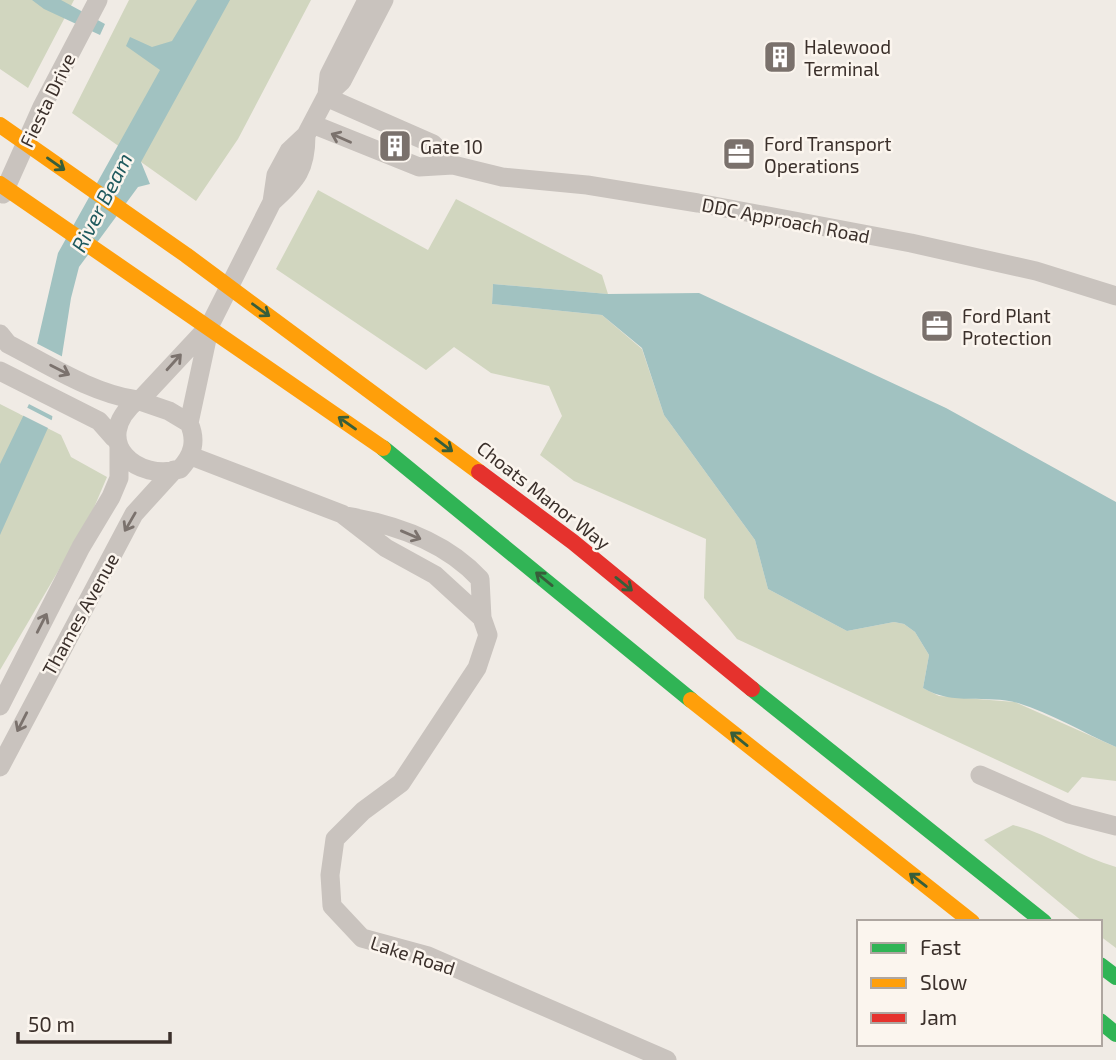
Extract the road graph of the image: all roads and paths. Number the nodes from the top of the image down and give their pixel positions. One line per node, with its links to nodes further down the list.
1 (368, 0): 4 (street)
2 (384, 0): 4 (street)
3 (97, 2): 9 (street, Fiesta Drive)
4 (327, 96): 6 (street); 7 (street)
5 (0, 125): 26 (highway, Choats Manor Way, one-way to 26)
6 (309, 130): 7 (street, DDC Approach Road, one-way to 6); 11 (street)
7 (453, 166): 10 (street, DDC Approach Road)
8 (0, 184): 25 (highway, one-way to 8)
9 (0, 200)
10 (1116, 296)
11 (210, 326): 14 (street, one-way to 11); 15 (street)
12 (0, 334): 14 (street, one-way to 14)
13 (8, 375): 16 (street)
14 (139, 400): 15 (street); 16 (street)
15 (189, 423): 17 (street)
16 (116, 443): 18 (street); 21 (street, Thames Avenue, one-way to 16)
17 (191, 456): 18 (street); 19 (street)
18 (174, 470): 22 (street, Thames Avenue, one-way to 22)
19 (345, 516): 20 (street); 20 (street, Lake Road, one-way to 20)
20 (482, 618): 29 (street, Lake Road)
21 (0, 706)
22 (0, 767)
23 (980, 775): 24 (street)
24 (1116, 827)
25 (969, 920)
26 (1041, 920)
27 (1102, 1023): 28 (highway)
28 (1116, 1034)
29 (667, 1060)

